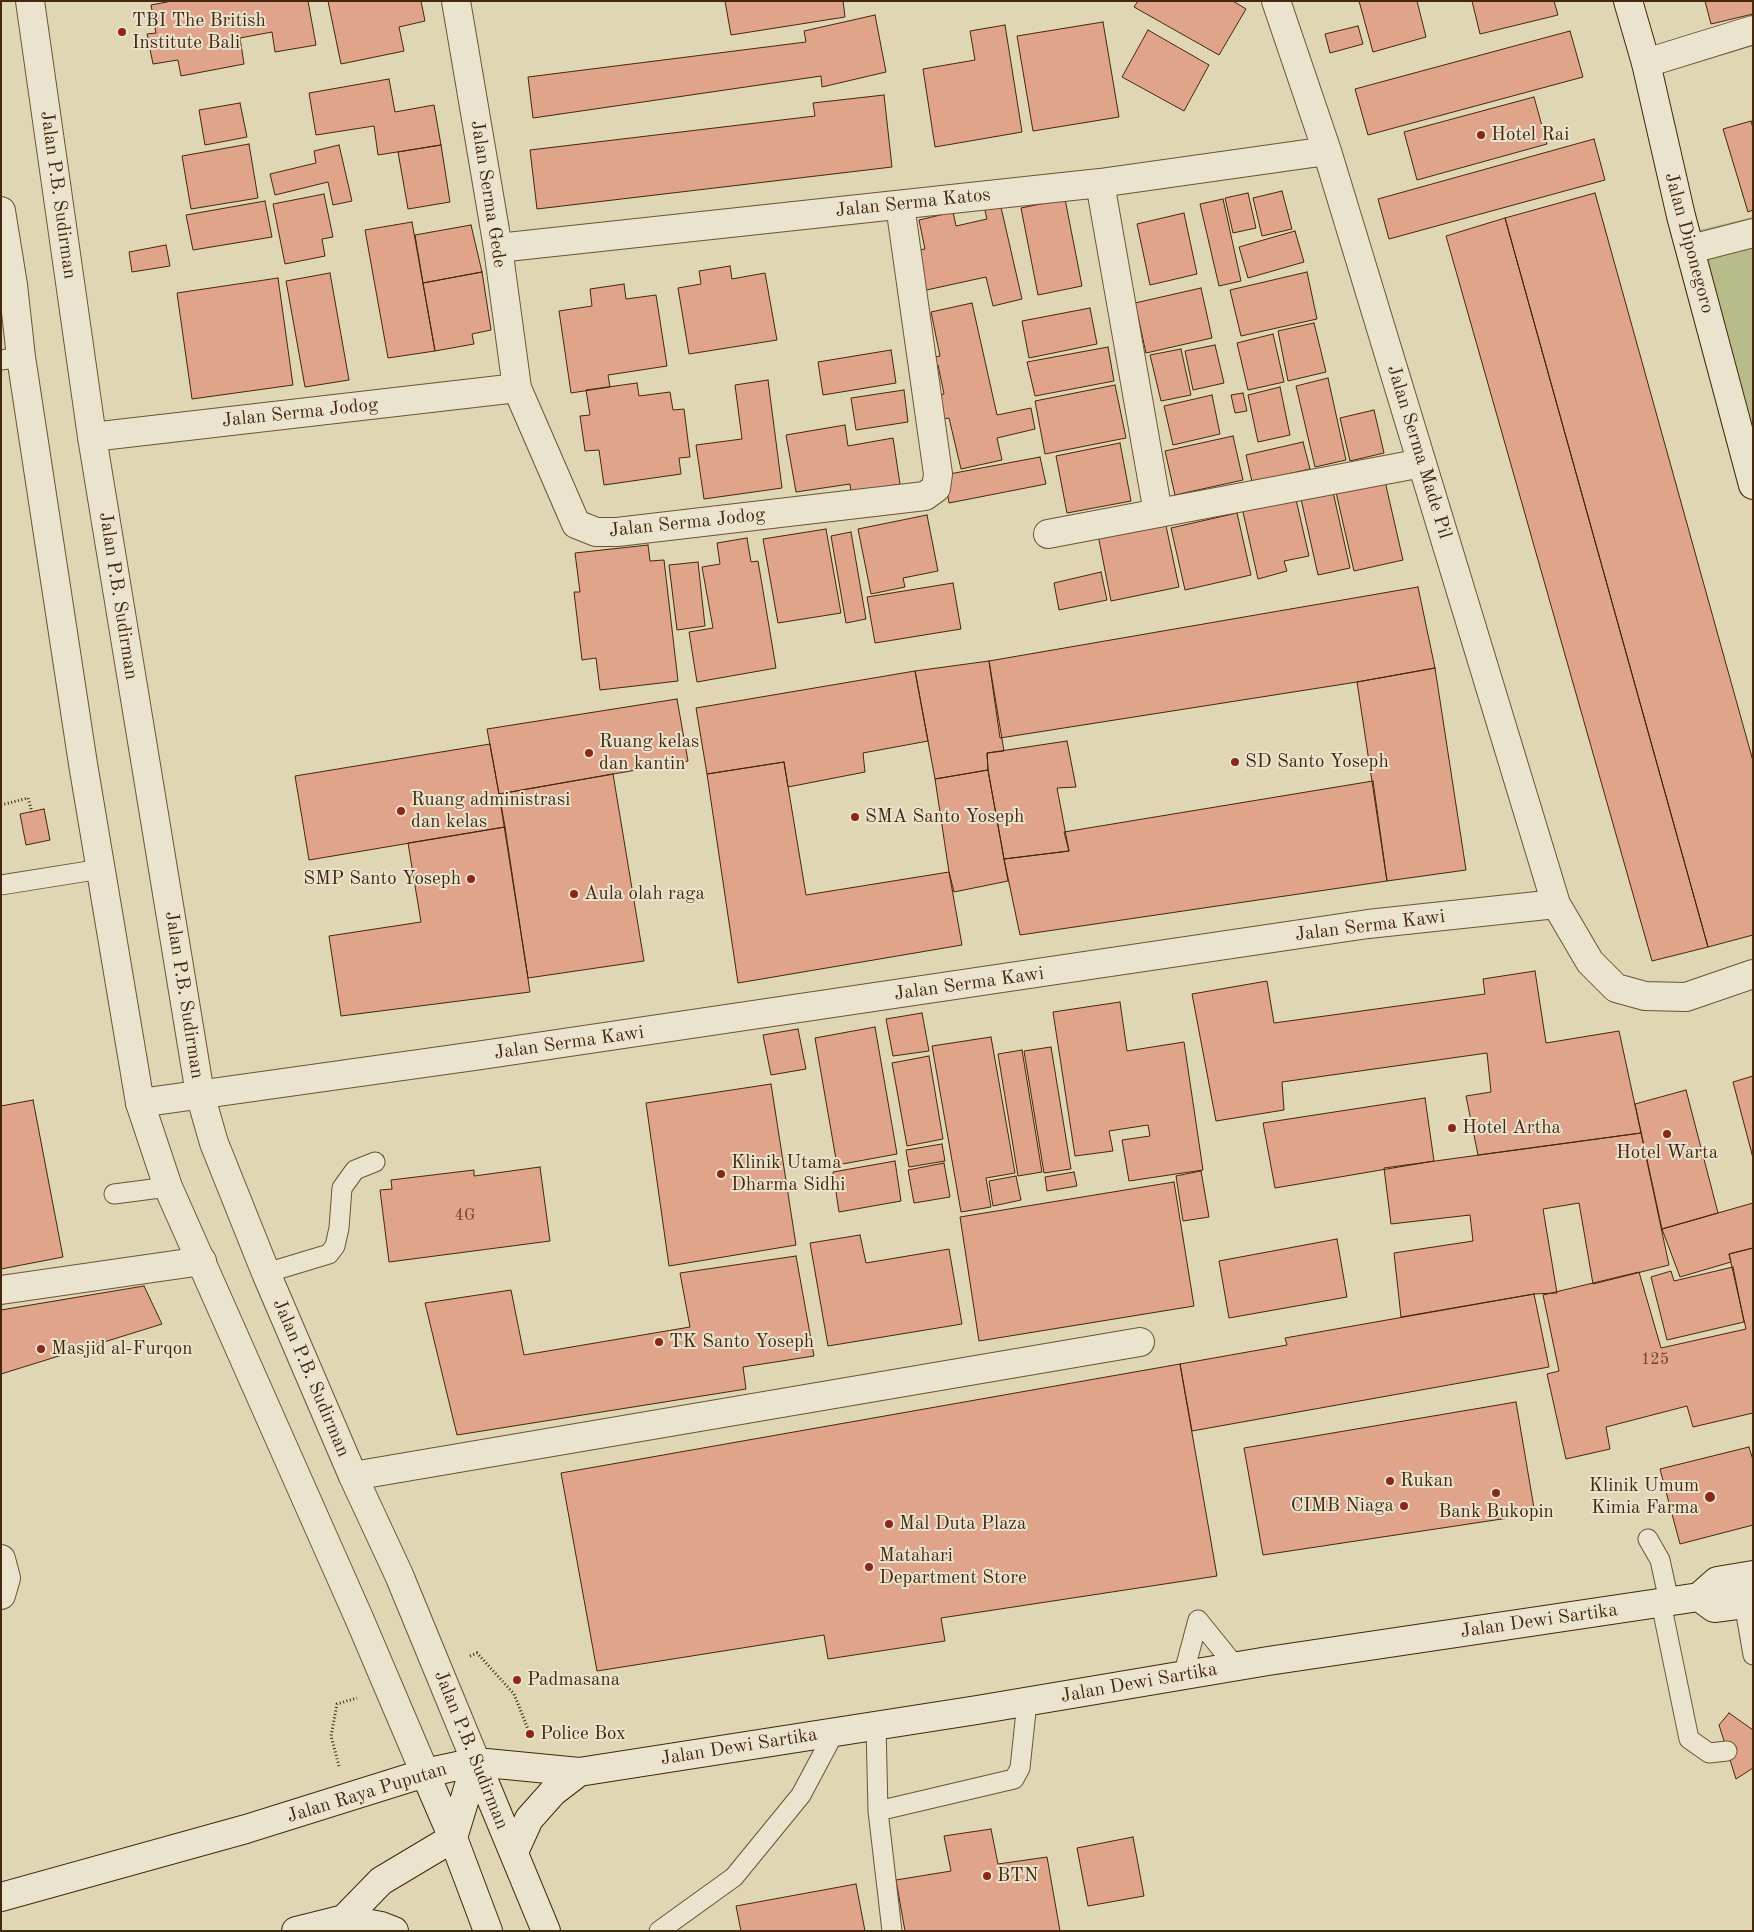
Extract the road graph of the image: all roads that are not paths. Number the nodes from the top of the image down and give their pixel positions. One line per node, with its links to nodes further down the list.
1 (30, 1): 16 (street, Jalan P.B. Sudirman)
2 (456, 1): 12 (street, Jalan Serma Gede)
3 (1276, 1): 7 (street, Jalan Serma Made Pil)
4 (1628, 1): 6 (street, Jalan Diponegoro)
5 (1753, 30): 6 (street)
6 (1646, 63): 13 (street, Jalan Diponegoro)
7 (1327, 151): 8 (street, Jalan Serma Katos); 17 (street, Jalan Serma Made Pil)
8 (1100, 184): 9 (street, Jalan Serma Katos); 19 (street)
9 (900, 204): 12 (street, Jalan Serma Katos); 15 (street, Jalan Serma Jodog)
10 (1, 211): 14 (street)
11 (1753, 233): 13 (street)
12 (498, 248): 15 (street, Jalan Serma Gede)
13 (1691, 249): 18 (street, Jalan Diponegoro)
14 (11, 358): 21 (street)
15 (517, 388): 16 (street, Jalan Serma Jodog)
16 (92, 437): 25 (street, Jalan P.B. Sudirman)
17 (1422, 463): 19 (street); 23 (street, Jalan Serma Made Pil)
18 (1752, 482)
19 (1158, 513): 20 (street)
20 (1048, 534)
21 (101, 869): 22 (lane); 26 (street)
22 (1, 885)
23 (1556, 904): 24 (street); 25 (street, Jalan Serma Kawi)
24 (1753, 974)
25 (200, 1094): 26 (street, Jalan Serma Kawi); 31 (street, Jalan P.B. Sudirman)
26 (140, 1103): 28 (street)
27 (375, 1162): 31 (lane)
28 (168, 1187): 29 (lane); 30 (street)
29 (114, 1194)
30 (202, 1261): 32 (street); 51 (street)
31 (266, 1272): 34 (street, Jalan P.B. Sudirman)
32 (1, 1290)
33 (1140, 1342): 34 (street)
34 (353, 1476): 49 (street, Jalan P.B. Sudirman)
35 (1648, 1539): 40 (lane)
36 (1, 1559): 38 (street)
37 (1753, 1575): 39 (street)
38 (1, 1595)
39 (1698, 1597): 40 (street, Jalan Dewi Sartika); 41 (street)
40 (1665, 1602): 43 (street, Jalan Dewi Sartika); 48 (lane)
41 (1749, 1603): 42 (lane)
42 (1753, 1655)
43 (1236, 1667): 44 (street, Jalan Dewi Sartika); 44 (lane)
44 (1183, 1676): 45 (street, Jalan Dewi Sartika)
45 (1027, 1702): 46 (street, Jalan Dewi Sartika); 52 (lane)
46 (876, 1725): 47 (street, Jalan Dewi Sartika); 52 (lane)
47 (834, 1732): 50 (street, Jalan Dewi Sartika); 61 (lane)
48 (1727, 1750)
49 (476, 1762): 50 (street, Jalan Dewi Sartika); 51 (street, Jalan Raya Puputan); 53 (street, Jalan Raya Puputan); 54 (street, Jalan P.B. Sudirman)
50 (579, 1772): 54 (street, Jalan Dewi Sartika)
51 (425, 1773): 53 (street); 55 (street, Jalan Raya Puputan)
52 (878, 1811): 62 (lane)
53 (453, 1838): 56 (street); 59 (street)
54 (514, 1852): 60 (street, Jalan P.B. Sudirman)
55 (1, 1897)
56 (344, 1919): 57 (street); 58 (street)
57 (296, 1931)
58 (394, 1931)
59 (488, 1931)
60 (546, 1931)
61 (659, 1931)
62 (892, 1931)

